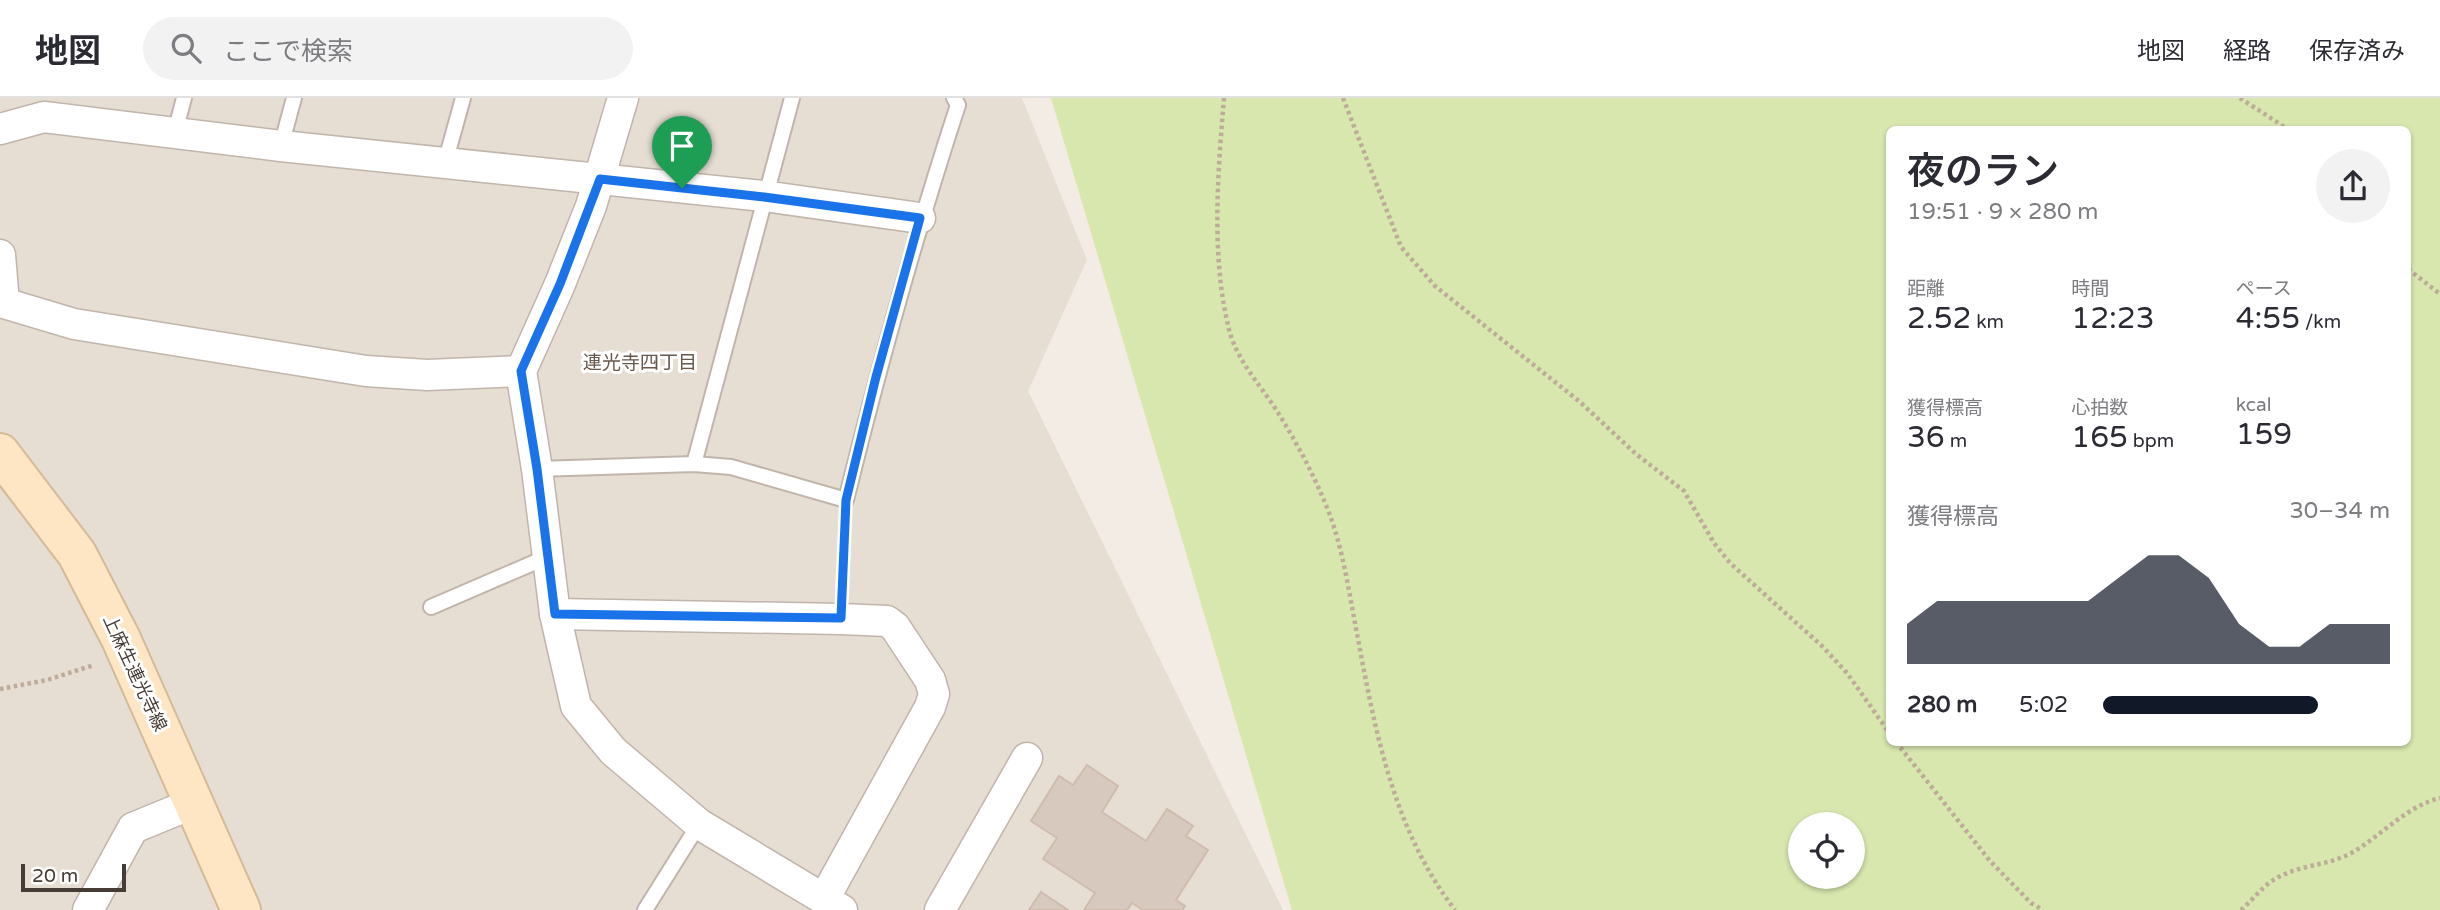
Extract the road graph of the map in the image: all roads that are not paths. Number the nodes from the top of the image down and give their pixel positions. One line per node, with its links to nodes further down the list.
1 (184, 98): 8 (lane)
2 (294, 98): 9 (lane)
3 (463, 98): 10 (lane)
4 (623, 98): 11 (street)
5 (792, 98): 12 (lane)
6 (954, 98): 13 (lane)
7 (0, 129): 8 (street)
8 (175, 132): 9 (street)
9 (281, 146): 10 (street)
10 (445, 163): 11 (street)
11 (600, 179): 12 (street); 15 (street)
12 (764, 197): 13 (street); 17 (lane)
13 (920, 218): 17 (lane)
14 (0, 255): 15 (street)
15 (521, 371): 18 (street)
16 (0, 453): 23 (main road, 上麻生連光寺線)
17 (694, 464): 18 (lane)
18 (537, 469): 19 (street)
19 (547, 557): 20 (lane); 21 (street)
20 (431, 607)
21 (555, 614): 24 (street); 25 (street)
22 (1027, 758): 29 (street)
23 (194, 803): 26 (street); 27 (main road, 上麻生連光寺線)
24 (699, 824): 25 (street); 28 (lane)
25 (833, 904)
26 (88, 910)
27 (241, 910)
28 (645, 910)
29 (940, 910)

